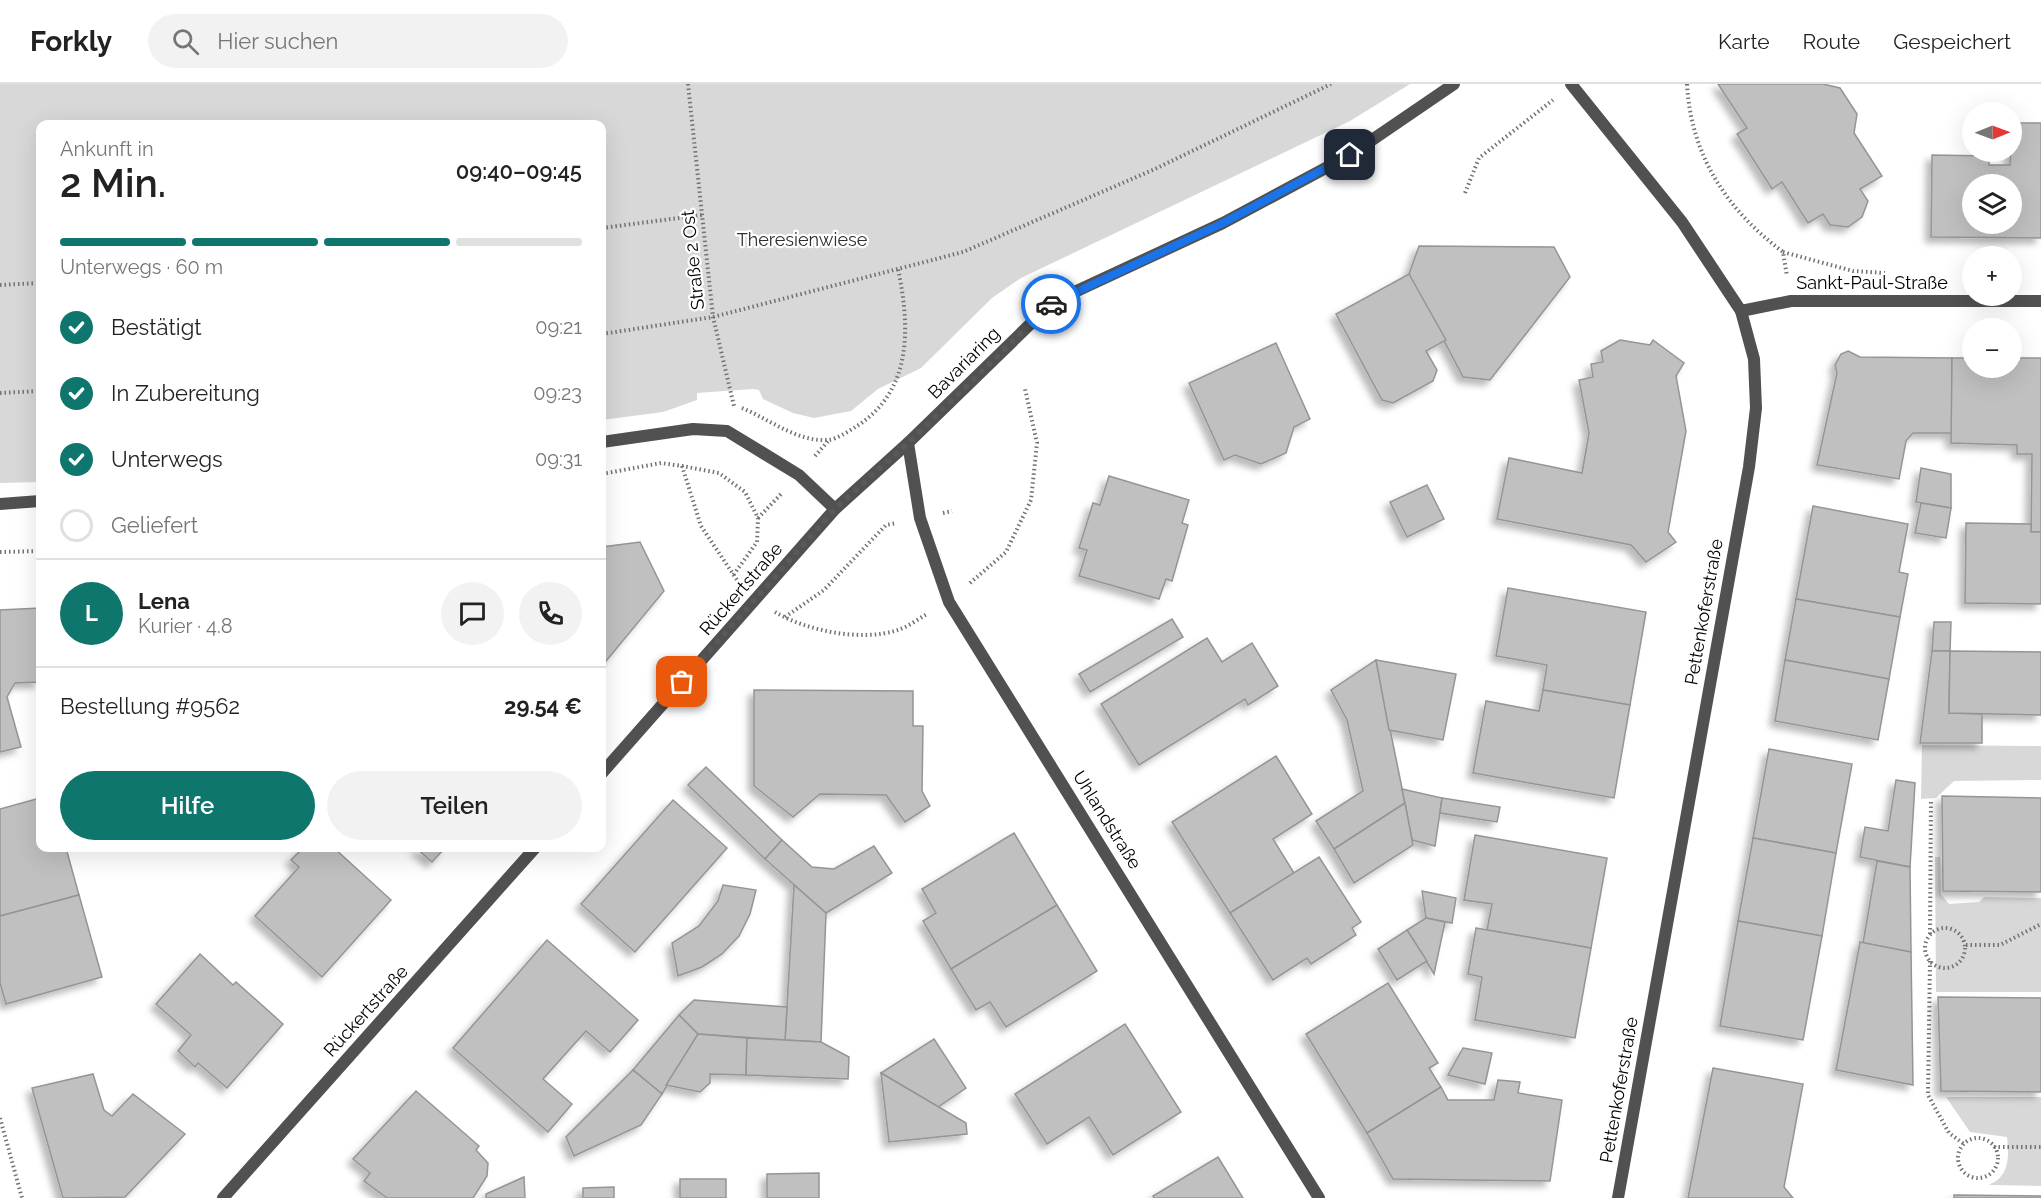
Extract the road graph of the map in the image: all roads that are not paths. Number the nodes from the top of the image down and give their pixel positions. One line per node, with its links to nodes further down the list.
1 (1454, 84): 6 (street, Bavariaring)
2 (1572, 84): 4 (street, Pettenkoferstraße)
3 (2041, 301): 4 (street, Sankt-Paul-Straße)
4 (1741, 311): 14 (street, Pettenkoferstraße)
5 (606, 441): 9 (street)
6 (908, 443): 9 (street, Bavariaring); 13 (street, Uhlandstraße)
7 (36, 501): 8 (street)
8 (0, 504)
9 (835, 509): 10 (street, Rückertstraße)
10 (606, 769)
11 (531, 852): 12 (street, Rückertstraße)
12 (223, 1198)
13 (1319, 1198)
14 (1618, 1198)

